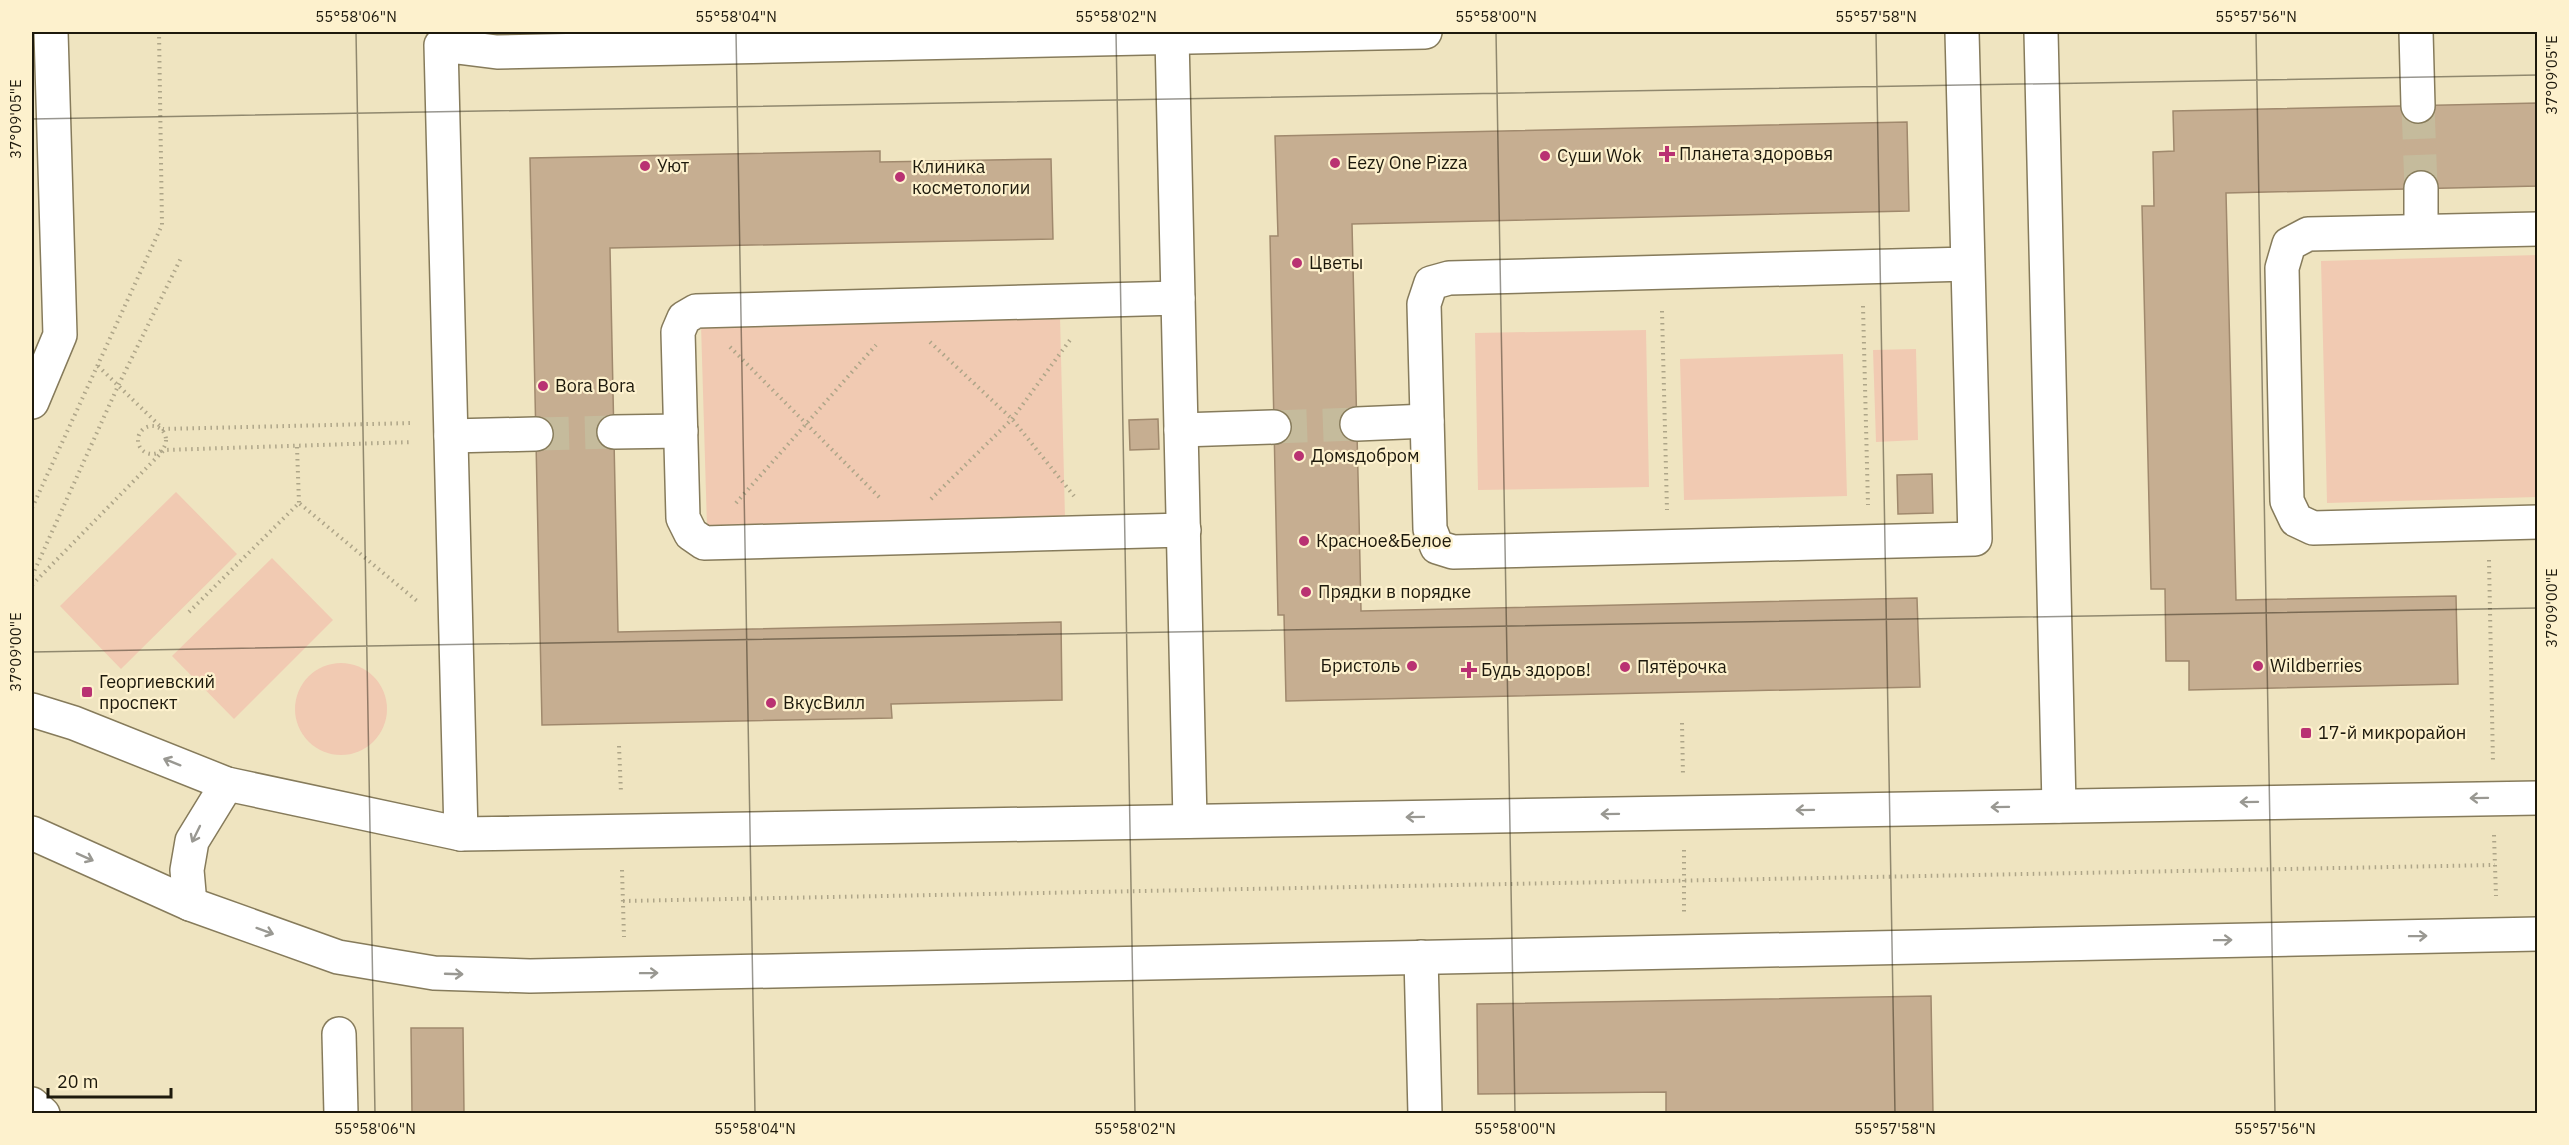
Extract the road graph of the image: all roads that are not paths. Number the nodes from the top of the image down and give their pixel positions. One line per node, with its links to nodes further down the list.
1 (51, 32): 14 (street)
2 (1425, 32): 6 (street)
3 (1962, 32): 12 (street)
4 (2041, 32): 28 (street)
5 (2416, 32): 8 (street)
6 (1180, 35): 7 (street); 13 (street)
7 (458, 39): 22 (street)
8 (2418, 106)
9 (2421, 188): 11 (street)
10 (2538, 229): 11 (street)
11 (2421, 231): 23 (street)
12 (1968, 264): 15 (street); 15 (street)
13 (1178, 298): 18 (street); 19 (street)
14 (32, 402)
15 (1427, 421): 16 (street)
16 (1357, 424)
17 (1274, 427): 18 (street)
18 (1181, 430): 24 (street)
19 (681, 431): 20 (street); 24 (street)
20 (614, 432)
21 (536, 434): 22 (street)
22 (451, 436): 31 (street)
23 (2538, 522)
24 (1184, 530): 29 (street)
25 (32, 710): 26 (street, one-way to 25)
26 (227, 784): 31 (street); 32 (street, one-way to 32)
27 (2536, 799): 28 (street, one-way to 28)
28 (2059, 806): 29 (street, one-way to 29)
29 (1190, 821): 31 (street)
30 (32, 833): 32 (street, one-way to 32)
31 (461, 834)
32 (190, 904): 34 (street, one-way to 34)
33 (2532, 930): 34 (street, one-way to 33)
34 (1421, 957): 39 (street)
35 (339, 1034): 38 (street)
36 (32, 1104): 37 (street)
37 (43, 1113)
38 (341, 1113)
39 (1425, 1113)

